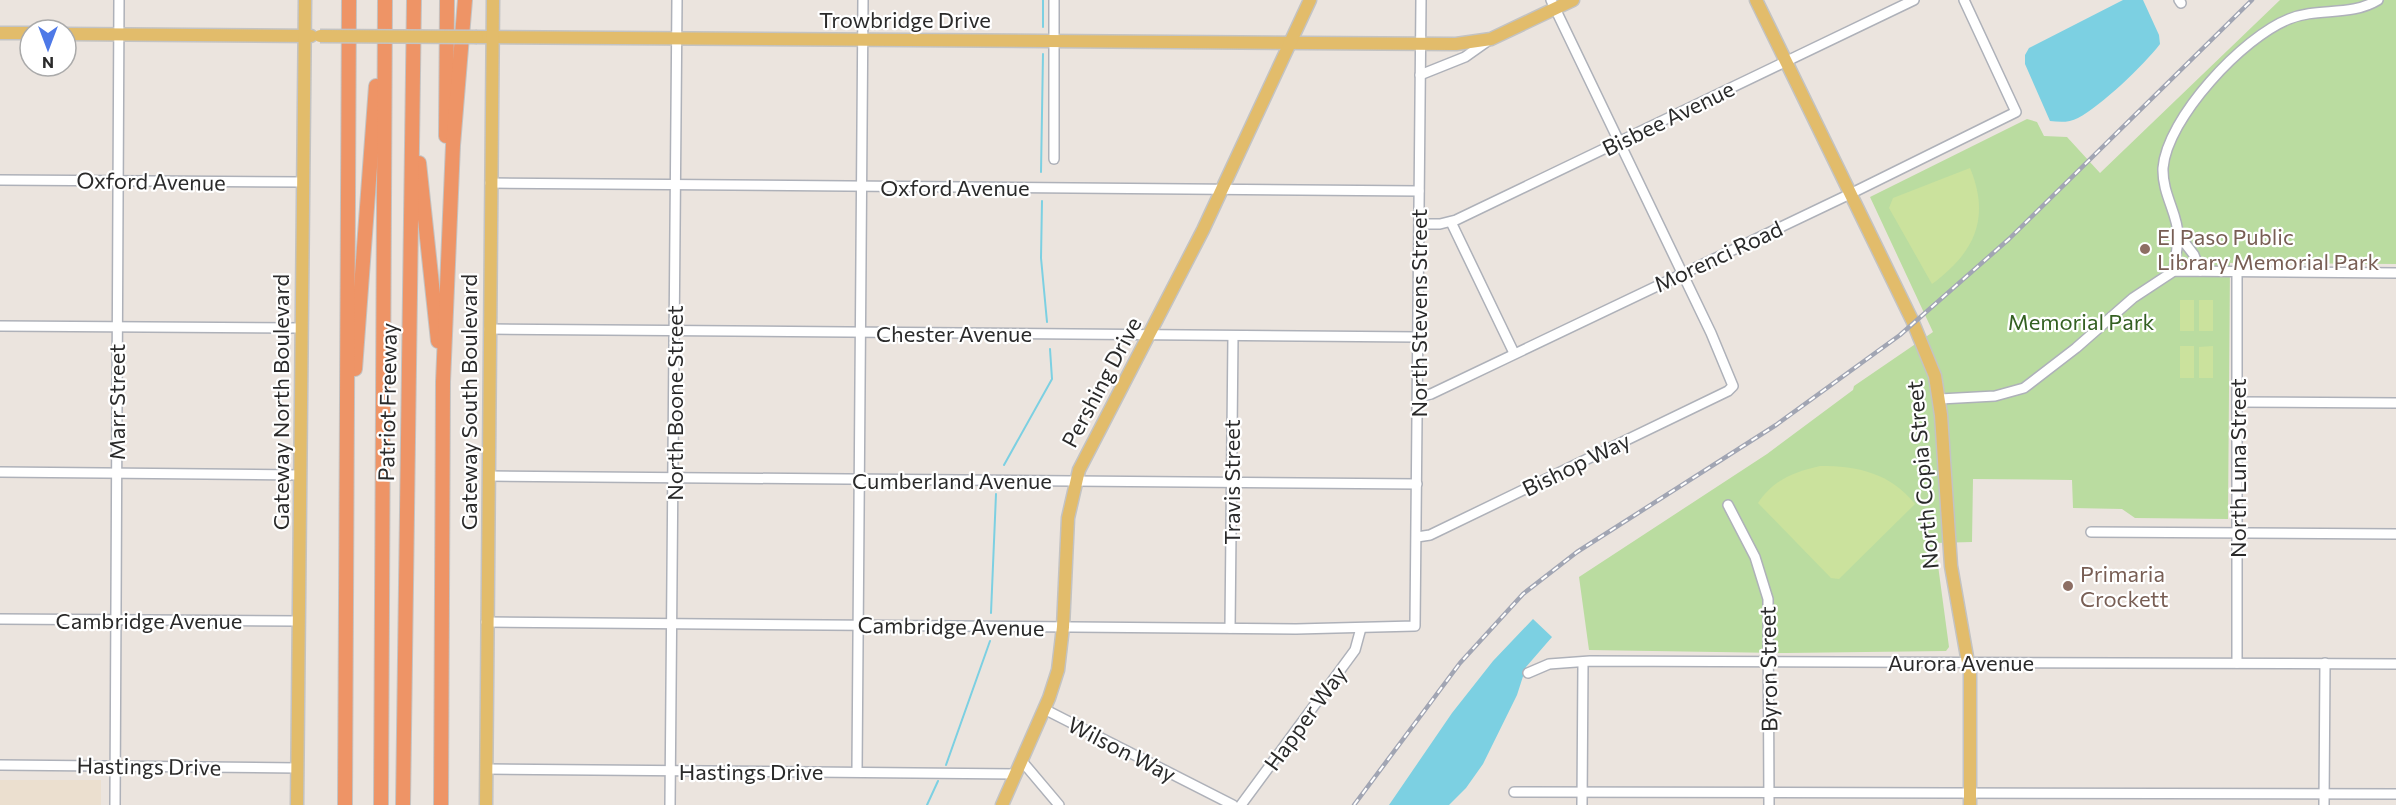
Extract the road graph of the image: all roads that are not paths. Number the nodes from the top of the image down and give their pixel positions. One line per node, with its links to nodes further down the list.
1 (119, 0): 25 (street, Marr Street)
2 (305, 0): 26 (main road, Gateway North Boulevard)
3 (340, 0): 36 (highway)
4 (349, 0): 36 (highway)
5 (378, 0): 70 (highway)
6 (385, 0): 123 (highway, Patriot Freeway)
7 (414, 0): 38 (highway, Patriot Freeway)
8 (447, 0): 57 (highway)
9 (465, 0): 57 (highway)
10 (493, 0): 27 (main road, Gateway South Boulevard)
11 (677, 0): 28 (street, North Boone Street)
12 (863, 0): 29 (street)
13 (1054, 0): 31 (street)
14 (1310, 0): 32 (main road, Pershing Drive)
15 (1421, 0): 33 (street, North Stevens Street)
16 (1573, 0): 21 (main road, Trowbridge Drive)
17 (1756, 0): 34 (main road, North Copia Street)
18 (1914, 0): 34 (street, Bisbee Avenue)
19 (1964, 0): 48 (street, Morenci Road)
20 (2378, 0): 51 (street)
21 (1553, 4): 30 (main road, Trowbridge Drive); 37 (street)
22 (0, 33): 23 (main road)
23 (18, 33)
24 (78, 34): 25 (main road, Trowbridge Drive)
25 (119, 34): 26 (main road, Trowbridge Drive); 41 (street, Marr Street)
26 (305, 36): 27 (main road, Trowbridge Drive, bridge); 42 (main road, Gateway North Boulevard)
27 (493, 38): 28 (main road, Trowbridge Drive); 43 (main road, Gateway South Boulevard)
28 (676, 38): 29 (main road, Trowbridge Drive); 44 (street, North Boone Street)
29 (862, 39): 31 (main road, Trowbridge Drive); 45 (street)
30 (1491, 39): 33 (main road, Trowbridge Drive); 35 (street)
31 (1054, 41): 32 (main road, Trowbridge Drive); 39 (street)
32 (1290, 43): 33 (main road, Trowbridge Drive); 46 (main road, Pershing Drive)
33 (1420, 44): 35 (street, North Stevens Street)
34 (1785, 61): 37 (street, Bisbee Avenue); 48 (main road, North Copia Street)
35 (1420, 75): 47 (street, North Stevens Street)
36 (348, 79): 70 (highway)
37 (1618, 141): 49 (street, Bisbee Avenue); 55 (street)
38 (412, 144): 68 (highway); 124 (highway, Patriot Freeway)
39 (1054, 159)
40 (0, 180): 41 (street, Oxford Avenue)
41 (117, 180): 42 (street, Oxford Avenue); 59 (street, Marr Street)
42 (302, 182): 60 (main road, Gateway North Boulevard)
43 (490, 183): 44 (street, Oxford Avenue); 61 (main road, Gateway South Boulevard)
44 (676, 185): 45 (street, Oxford Avenue); 62 (street, North Boone Street)
45 (861, 186): 46 (street, Oxford Avenue); 63 (street)
46 (1222, 189): 47 (street, Oxford Avenue); 64 (main road, Pershing Drive)
47 (1419, 191): 50 (street, North Stevens Street)
48 (1850, 194): 55 (street, Morenci Road); 71 (main road, North Copia Street)
49 (1450, 222): 50 (street, Bisbee Avenue); 67 (street)
50 (1419, 224): 66 (street, North Stevens Street)
51 (2178, 234): 52 (street); 53 (street)
52 (2174, 271): 53 (street); 71 (street)
53 (2200, 271): 54 (street)
54 (2237, 272): 56 (street); 72 (street, North Luna Street)
55 (1681, 273): 67 (street, Morenci Road); 87 (street, Bishop Way)
56 (2396, 273)
57 (447, 276): 68 (highway)
58 (0, 326): 59 (street)
59 (117, 327): 60 (street); 75 (street, Marr Street)
60 (301, 328): 76 (main road, Gateway North Boulevard)
61 (489, 329): 62 (street, Chester Avenue); 77 (main road, Gateway South Boulevard)
62 (674, 331): 63 (street, Chester Avenue); 78 (street, North Boone Street)
63 (860, 333): 64 (street, Chester Avenue); 79 (street)
64 (1150, 334): 65 (street, Chester Avenue); 80 (main road, Pershing Drive)
65 (1233, 336): 66 (street, Chester Avenue); 81 (street, Travis Street)
66 (1418, 337): 69 (street, North Stevens Street)
67 (1514, 353): 69 (street, Morenci Road)
68 (442, 382): 125 (highway)
69 (1418, 397): 82 (street, North Stevens Street)
70 (346, 398): 122 (highway)
71 (1940, 399): 99 (main road, North Copia Street)
72 (2237, 402): 73 (street); 85 (street, North Luna Street)
73 (2396, 403)
74 (0, 472): 75 (street)
75 (116, 473): 76 (street); 89 (street, Marr Street)
76 (300, 475): 90 (main road, Gateway North Boulevard)
77 (488, 476): 78 (street, Cumberland Avenue); 91 (main road, Gateway South Boulevard)
78 (673, 478): 79 (street, Cumberland Avenue); 92 (street, North Boone Street)
79 (859, 479): 80 (street, Cumberland Avenue); 93 (street)
80 (1076, 481): 81 (street, Cumberland Avenue); 95 (main road, Pershing Drive)
81 (1231, 482): 82 (street, Cumberland Avenue); 96 (street, Travis Street)
82 (1417, 484): 87 (street, North Stevens Street)
83 (1728, 505): 98 (street, Byron Street)
84 (2091, 532): 85 (street)
85 (2238, 534): 86 (street); 101 (street, North Luna Street)
86 (2396, 534)
87 (1417, 537): 94 (street, North Stevens Street)
88 (0, 619): 89 (street, Cambridge Avenue)
89 (115, 621): 90 (street, Cambridge Avenue); 108 (street, Marr Street)
90 (299, 621): 109 (main road, Gateway North Boulevard)
91 (486, 622): 92 (street, Cambridge Avenue); 110 (main road, Gateway South Boulevard)
92 (672, 624): 93 (street, Cambridge Avenue); 111 (street, North Boone Street)
93 (857, 625): 95 (street, Cambridge Avenue); 112 (street)
94 (1414, 626): 97 (street, Cambridge Avenue)
95 (1063, 627): 96 (street, Cambridge Avenue); 105 (main road, Pershing Drive)
96 (1230, 628): 97 (street, Cambridge Avenue)
97 (1361, 628): 131 (street, Happer Way)
98 (1769, 661): 99 (street, Aurora Avenue); 100 (street, Aurora Avenue); 116 (street, Byron Street)
99 (1969, 662): 101 (street, Aurora Avenue); 119 (main road, North Copia Street)
100 (1583, 663): 104 (street, Aurora Avenue); 115 (street)
101 (2237, 663): 102 (street, Aurora Avenue)
102 (2325, 663): 103 (street, Aurora Avenue); 117 (street)
103 (2396, 664)
104 (1528, 674)
105 (1044, 709): 106 (main road, Pershing Drive); 130 (street, Wilson Way)
106 (1022, 760): 113 (main road, Pershing Drive); 129 (street)
107 (0, 765): 108 (street, Hastings Drive)
108 (115, 766): 109 (street, Hastings Drive); 120 (street, Marr Street)
109 (298, 768): 121 (main road, Gateway North Boulevard)
110 (486, 769): 111 (street, Hastings Drive); 126 (main road, Gateway South Boulevard)
111 (670, 771): 112 (street, Hastings Drive); 127 (street, North Boone Street)
112 (857, 771): 113 (street, Hastings Drive)
113 (1016, 774): 128 (main road, Pershing Drive)
114 (1514, 792): 115 (street)
115 (1582, 792): 116 (street); 132 (street)
116 (1769, 793): 119 (street); 133 (street, Byron Street)
117 (2325, 794): 118 (street); 119 (street); 134 (street)
118 (2396, 794)
119 (1970, 799)
120 (115, 805)
121 (297, 805)
122 (345, 805)
123 (381, 805)
124 (403, 805)
125 (441, 805)
126 (486, 805)
127 (670, 805)
128 (1002, 805)
129 (1059, 805)
130 (1233, 805)
131 (1241, 805)
132 (1582, 805)
133 (1769, 805)
134 (2325, 805)

